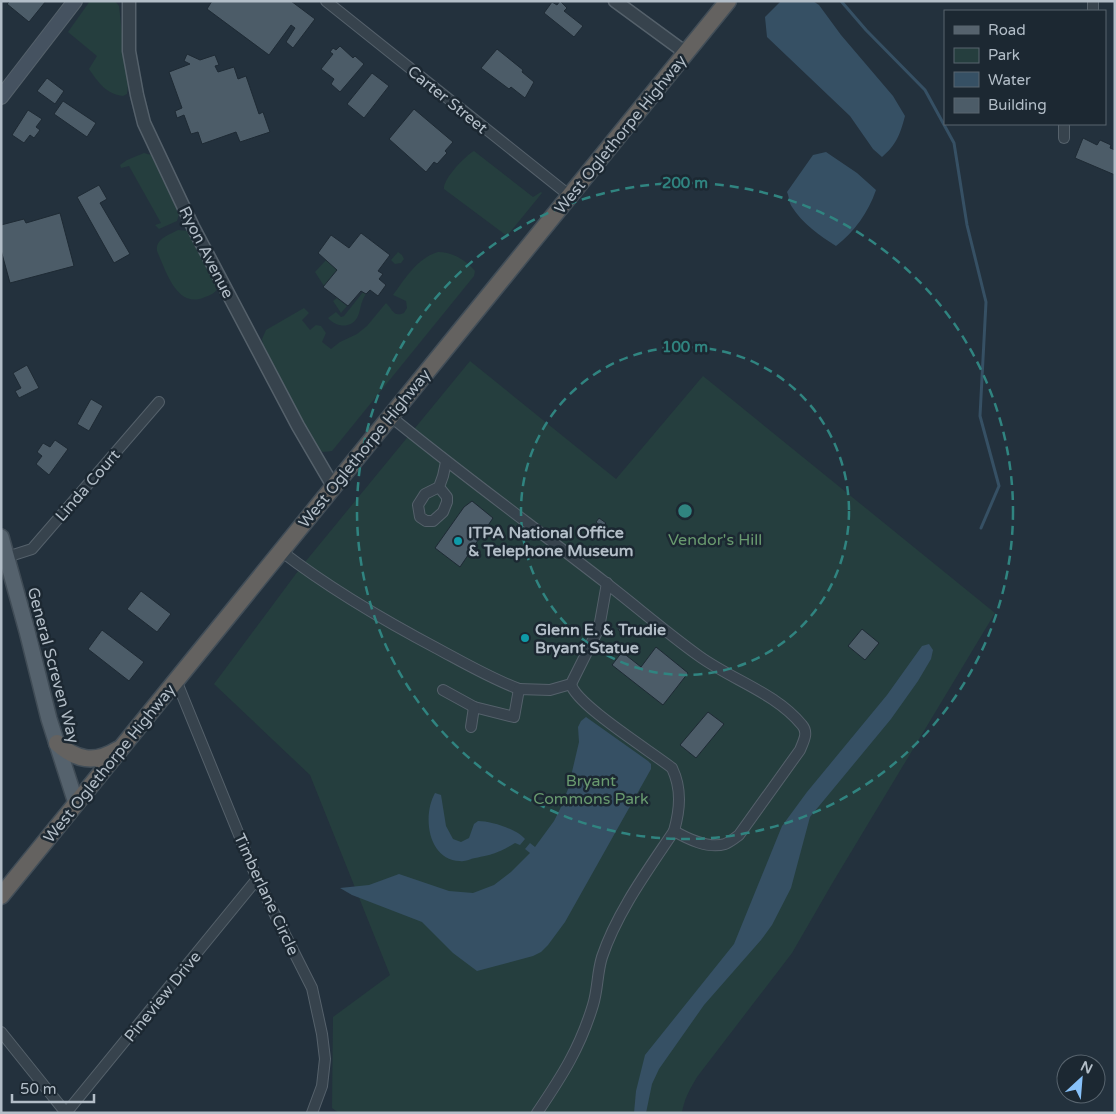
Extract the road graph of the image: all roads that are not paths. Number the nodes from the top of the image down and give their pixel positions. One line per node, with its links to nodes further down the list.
1 (128, 1): 14 (street, Ryon Avenue)
2 (326, 1): 10 (street, Carter Street)
3 (615, 1): 6 (street)
4 (728, 1): 6 (highway, West Oglethorpe Highway)
5 (74, 2): 7 (main road)
6 (686, 53): 10 (highway, West Oglethorpe Highway)
7 (1, 97)
8 (1064, 125): 9 (street)
9 (1064, 138)
10 (570, 196): 12 (highway, West Oglethorpe Highway)
11 (159, 402): 18 (street, Linda Court)
12 (390, 416): 13 (street); 14 (highway, West Oglethorpe Highway)
13 (446, 462): 15 (street); 19 (street)
14 (333, 486): 17 (highway, West Oglethorpe Highway)
15 (439, 487)
16 (1, 536): 18 (main road, General Screven Way)
17 (280, 551): 20 (highway, West Oglethorpe Highway); 22 (street)
18 (7, 557): 26 (main road, General Screven Way)
19 (607, 583): 21 (street); 29 (street)
20 (176, 680): 27 (highway, West Oglethorpe Highway); 30 (street, Timberlane Circle)
21 (571, 684): 22 (street); 29 (street)
22 (520, 689): 24 (street)
23 (443, 690): 24 (street)
24 (474, 707): 25 (street)
25 (471, 727)
26 (57, 743): 27 (highway); 28 (main road, General Screven Way)
27 (121, 748): 28 (highway, West Oglethorpe Highway)
28 (76, 803): 31 (highway, West Oglethorpe Highway)
29 (674, 831): 35 (street)
30 (258, 879): 33 (street, Pineview Drive); 34 (street, Timberlane Circle)
31 (1, 896)
32 (1, 1032): 33 (street)
33 (66, 1113)
34 (312, 1113)
35 (537, 1113)

